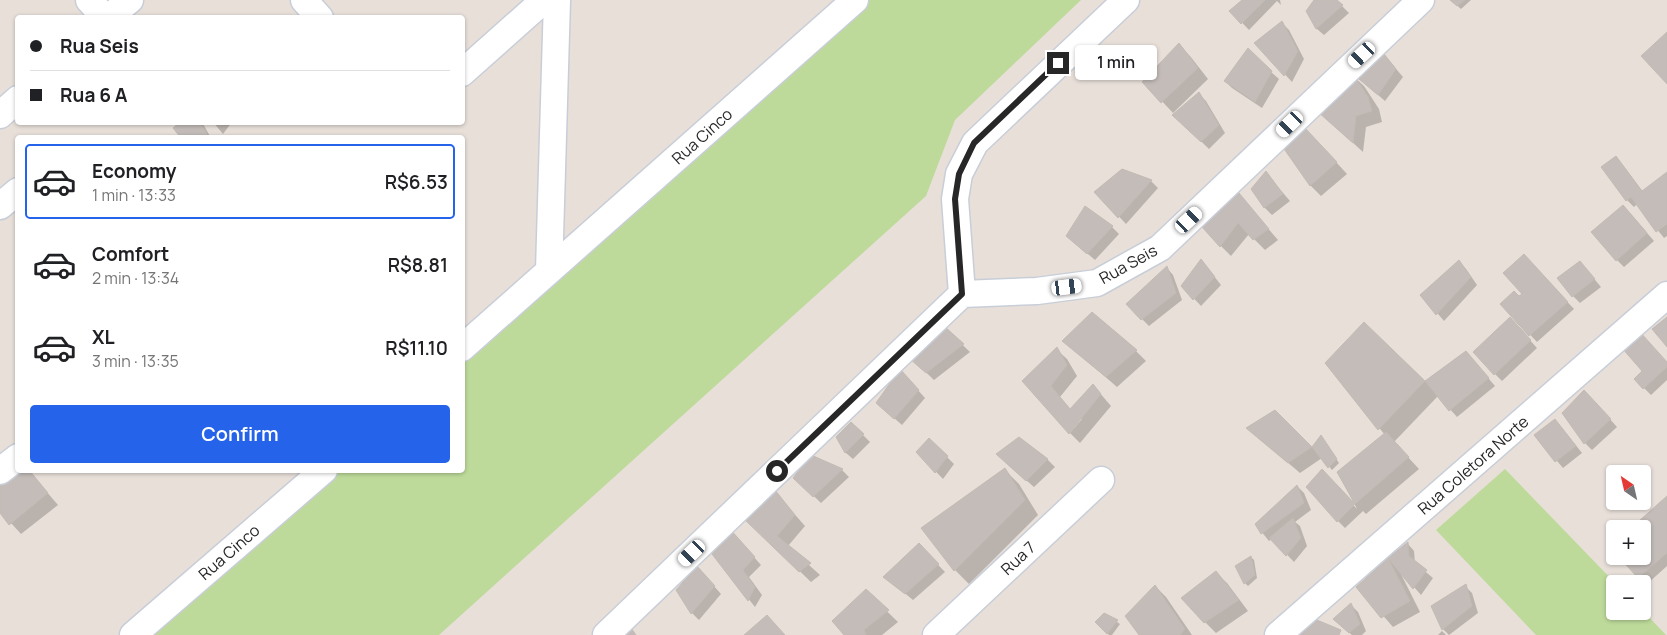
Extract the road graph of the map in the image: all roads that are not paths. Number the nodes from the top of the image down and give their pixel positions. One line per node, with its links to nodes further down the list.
1 (89, 0): 9 (street)
2 (130, 0): 10 (street)
3 (304, 0): 11 (street)
4 (544, 0): 12 (street)
5 (557, 0): 17 (street)
6 (855, 0): 17 (street, Rua Cinco)
7 (1126, 0): 18 (street)
8 (1420, 0): 18 (street, Rua Seis)
9 (103, 15)
10 (110, 15)
11 (317, 15)
12 (465, 70)
13 (15, 102): 14 (street)
14 (0, 114)
15 (15, 193): 16 (street)
16 (0, 206)
17 (549, 271): 20 (street, Rua Cinco)
18 (962, 294): 26 (street)
19 (1667, 296): 28 (street, Rua Coletora Norte)
20 (465, 345)
21 (15, 460): 22 (street)
22 (0, 472)
23 (321, 473): 25 (street, Rua Cinco)
24 (1101, 480): 27 (street, Rua 7)
25 (133, 635)
26 (606, 635)
27 (936, 635)
28 (1278, 635)

